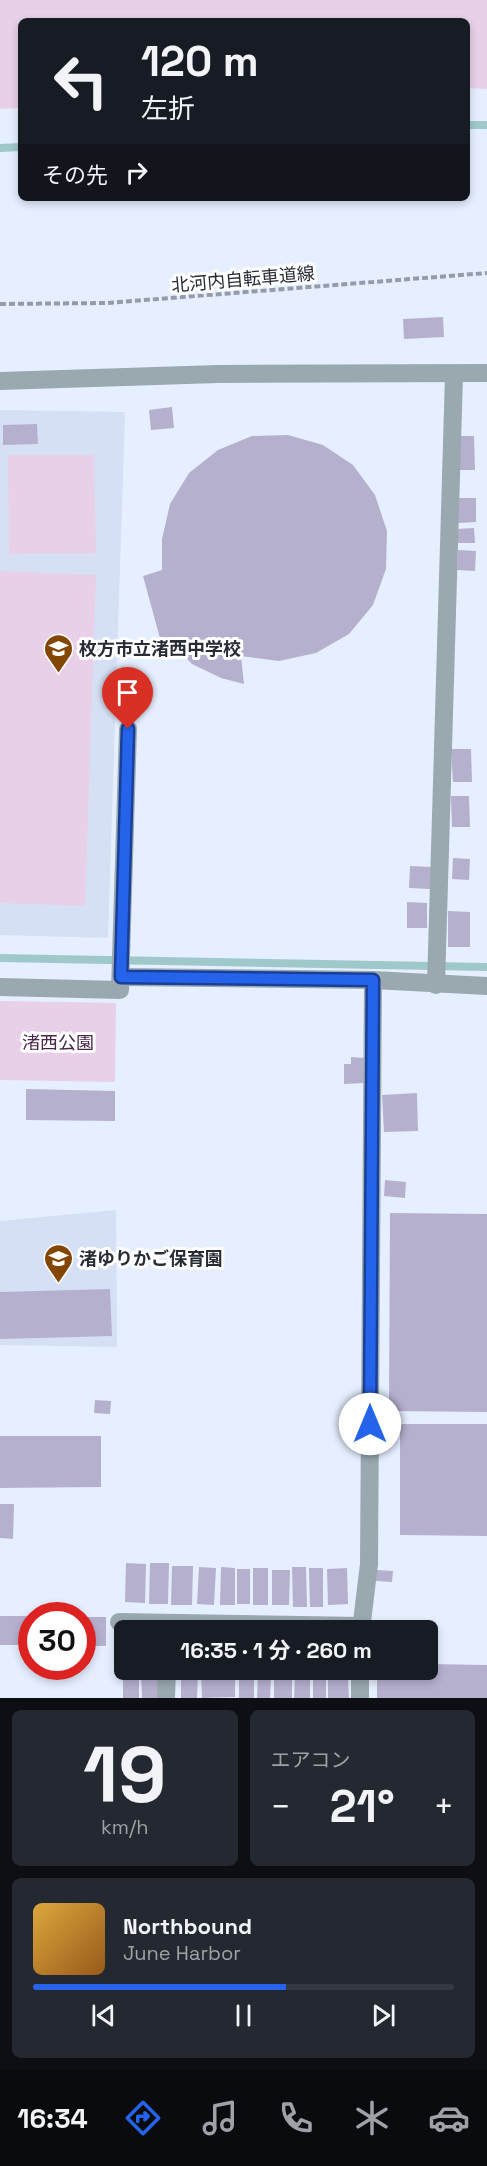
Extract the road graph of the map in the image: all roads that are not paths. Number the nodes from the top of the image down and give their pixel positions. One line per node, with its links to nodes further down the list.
1 (487, 373): 2 (street)
2 (454, 375): 3 (street); 7 (street)
3 (0, 381)
4 (128, 729): 5 (street)
5 (121, 977): 6 (street); 9 (street)
6 (373, 980): 7 (street); 10 (street)
7 (436, 985): 8 (street)
8 (487, 986)
9 (0, 987)
10 (362, 1620)
11 (167, 1680): 13 (street)
12 (360, 1680): 14 (street)
13 (166, 1698)
14 (360, 1698)

